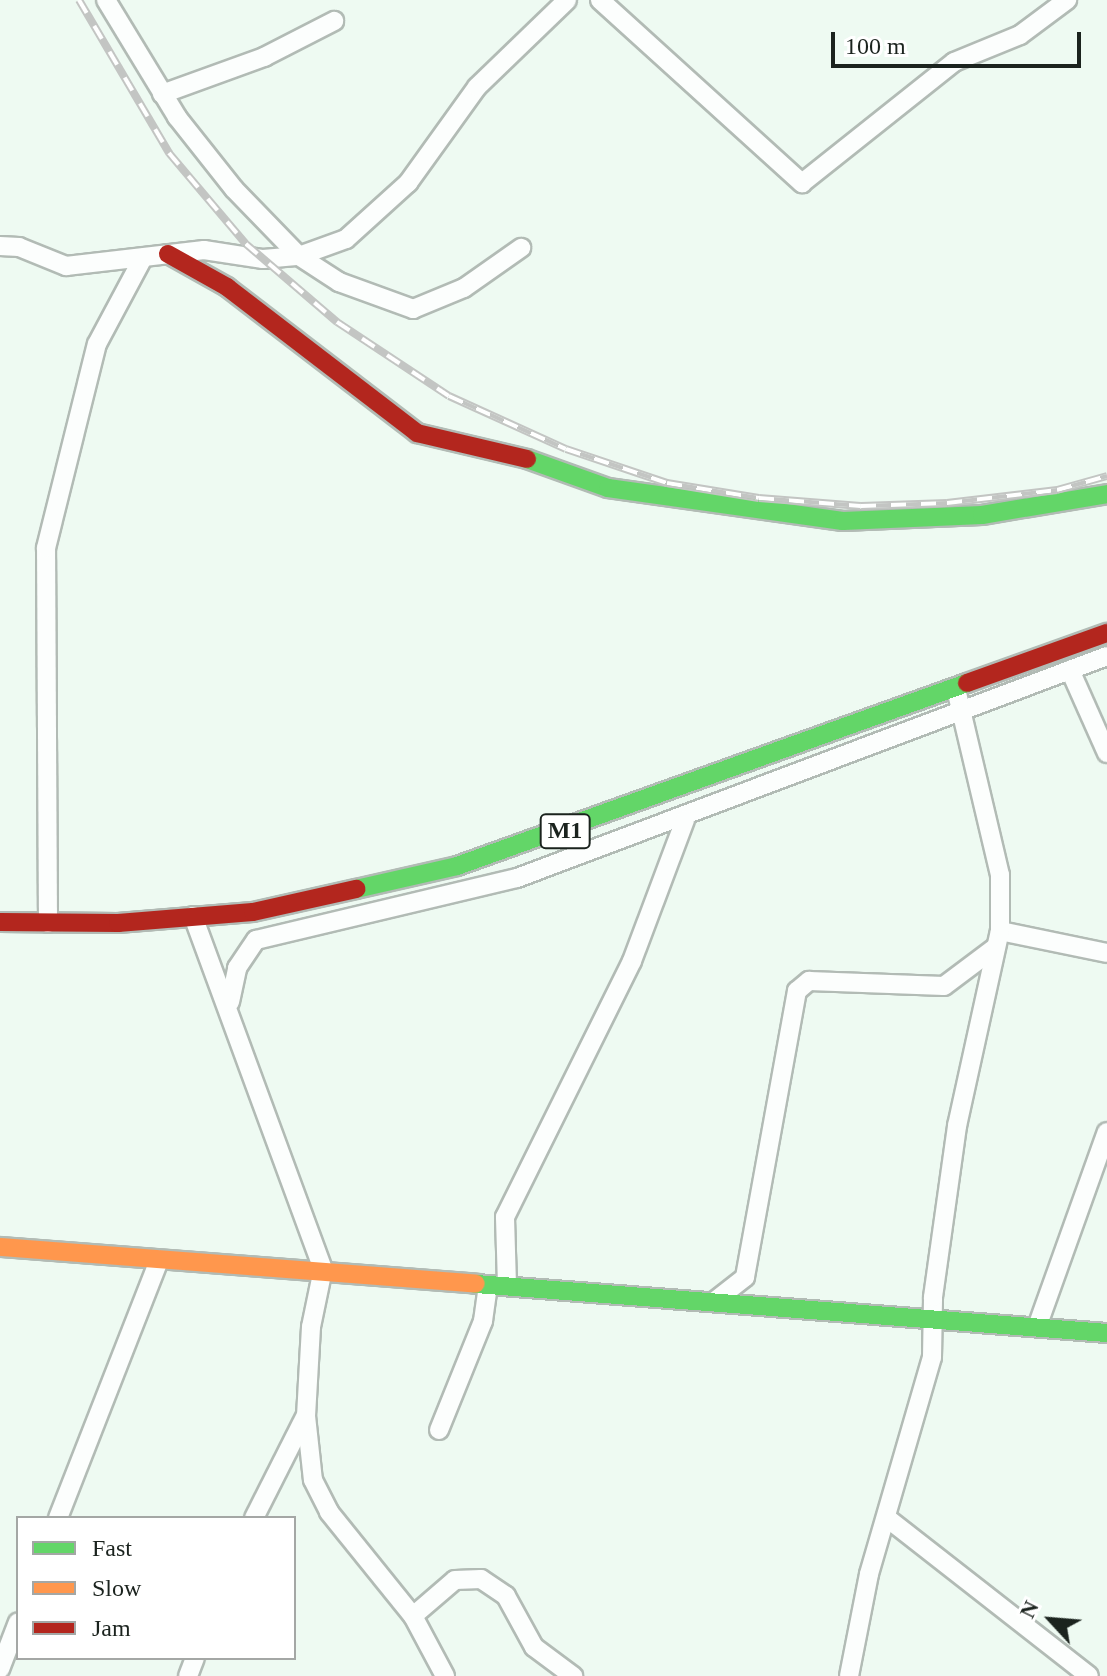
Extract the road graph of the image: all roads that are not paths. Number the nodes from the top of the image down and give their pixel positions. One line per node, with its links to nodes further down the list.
1 (106, 0): 6 (street)
2 (567, 0): 10 (street)
3 (601, 0): 4 (street)
4 (1067, 0)
5 (334, 21): 6 (street)
6 (162, 94): 10 (street)
7 (0, 246): 11 (street)
8 (521, 248): 10 (street)
9 (168, 254): 10 (street); 11 (street); 12 (street)
10 (299, 256)
11 (143, 258): 22 (street)
12 (1107, 494)
13 (1107, 633): 16 (street, M1)
14 (1107, 656): 15 (street)
15 (1070, 670): 17 (street); 18 (street)
16 (956, 689): 17 (street); 20 (street, M1)
17 (961, 714): 19 (street); 23 (street)
18 (1107, 753)
19 (685, 820): 25 (street); 30 (street)
20 (193, 916): 22 (street, M1); 25 (street)
21 (0, 922): 22 (street, M1)
22 (48, 923)
23 (998, 939): 24 (street); 31 (street); 32 (street)
24 (1107, 953)
25 (230, 1002): 29 (street)
26 (1107, 1132): 33 (street)
27 (0, 1247): 28 (street)
28 (159, 1260): 29 (street); 37 (street)
29 (323, 1269): 30 (street); 35 (street)
30 (497, 1285): 31 (street); 36 (street)
31 (716, 1300): 32 (street)
32 (934, 1319): 33 (street); 39 (street)
33 (1037, 1327): 34 (street)
34 (1107, 1333)
35 (306, 1416): 38 (street); 40 (street)
36 (439, 1430)
37 (59, 1516)
38 (255, 1516)
39 (887, 1518): 45 (street); 46 (street)
40 (413, 1616): 43 (street); 44 (street)
41 (16, 1627): 42 (street)
42 (0, 1669)
43 (438, 1673)
44 (573, 1676)
45 (849, 1676)
46 (1089, 1676)

